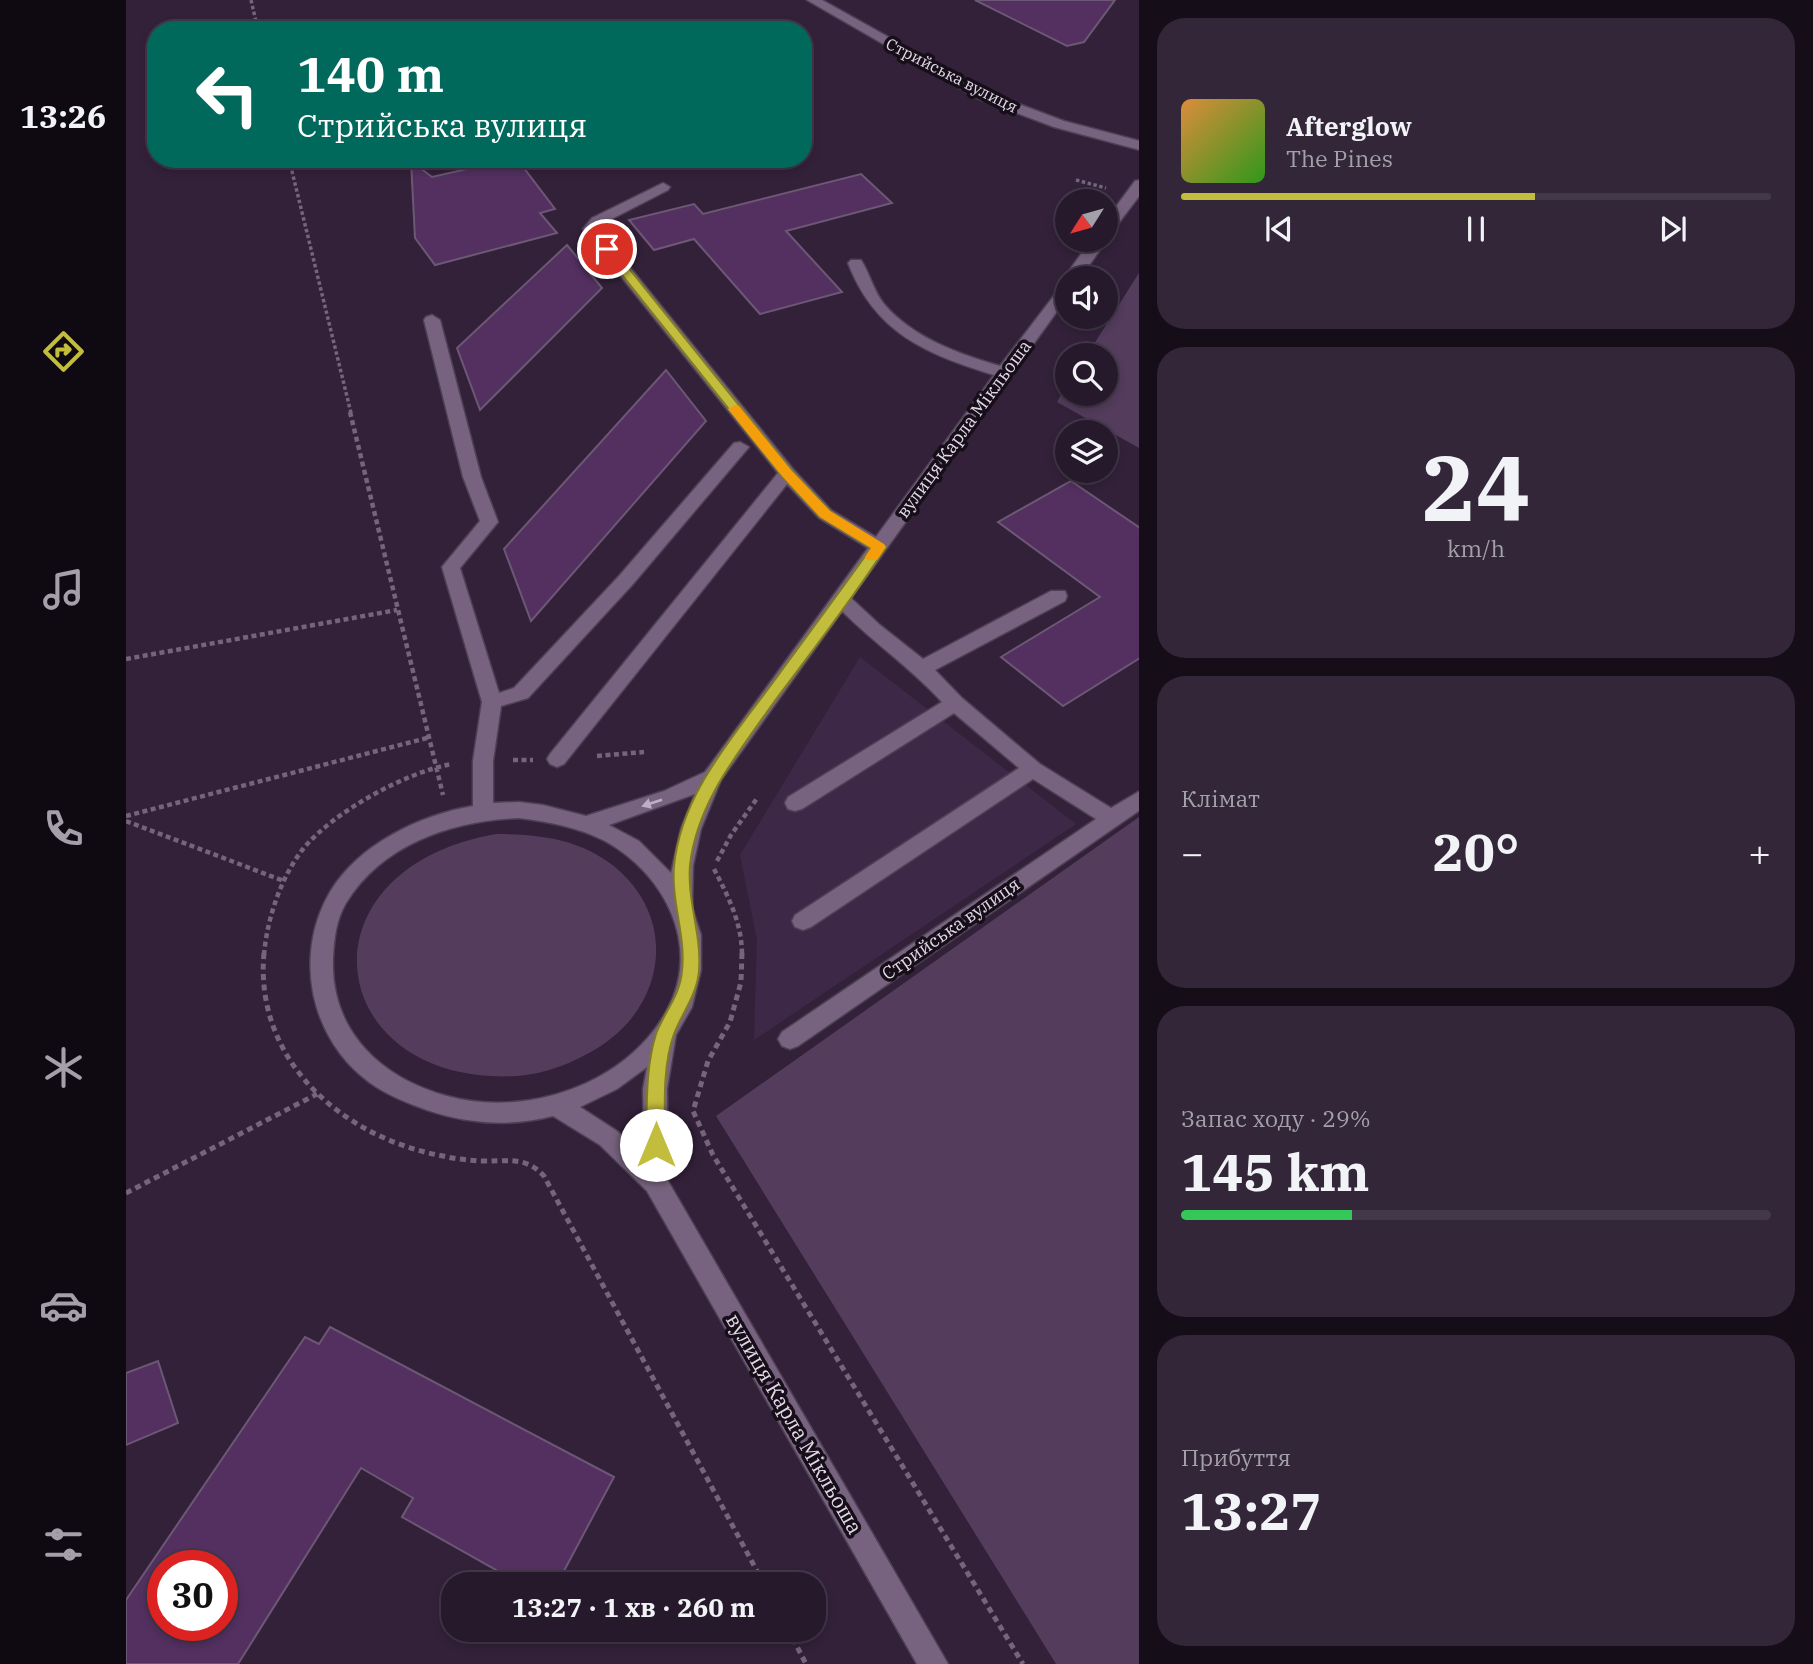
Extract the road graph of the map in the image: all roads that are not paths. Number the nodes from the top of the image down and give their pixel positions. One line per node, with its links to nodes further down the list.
1 (813, 0): 2 (street, Стрийська вулиця)
2 (1139, 146)
3 (1139, 184): 5 (street)
4 (663, 187): 11 (street)
5 (1118, 213)
6 (856, 263): 9 (street)
7 (1055, 302): 9 (street, вулиця Карла Мікльоша)
8 (432, 320): 16 (street)
9 (1005, 373): 12 (street, вулиця Карла Мікльоша)
10 (740, 447): 16 (street)
11 (787, 473): 12 (street); 18 (street)
12 (879, 547): 14 (street, вулиця Карла Мікльоша)
13 (1058, 596): 15 (street)
14 (841, 599): 15 (street); 20 (street, вулиця Карла Мікльоша)
15 (922, 668): 17 (street)
16 (492, 702): 23 (street)
17 (955, 703): 19 (street); 22 (street)
18 (557, 759)
19 (1034, 769): 24 (street); 27 (street)
20 (712, 778): 25 (street, вулиця Карла Мікльоша, one-way to 25); 26 (street, вулиця Карла Мікльоша)
21 (1139, 799): 24 (street, Стрийська вулиця)
22 (795, 803)
23 (483, 812): 25 (street, вулиця Карла Мікльоша); 30 (street, вулиця Карла Мікльоша)
24 (1111, 818): 29 (street, Стрийська вулиця)
25 (590, 823): 26 (street, вулиця Карла Мікльоша)
26 (684, 911): 28 (street, вулиця Карла Мікльоша)
27 (803, 921)
28 (665, 1035): 30 (street, вулиця Карла Мікльоша); 31 (street, вулиця Карла Мікльоша)
29 (790, 1040)
30 (552, 1105): 31 (street, вулиця Карла Мікльоша)
31 (656, 1183): 32 (street, вулиця Карла Мікльоша)
32 (933, 1664)

